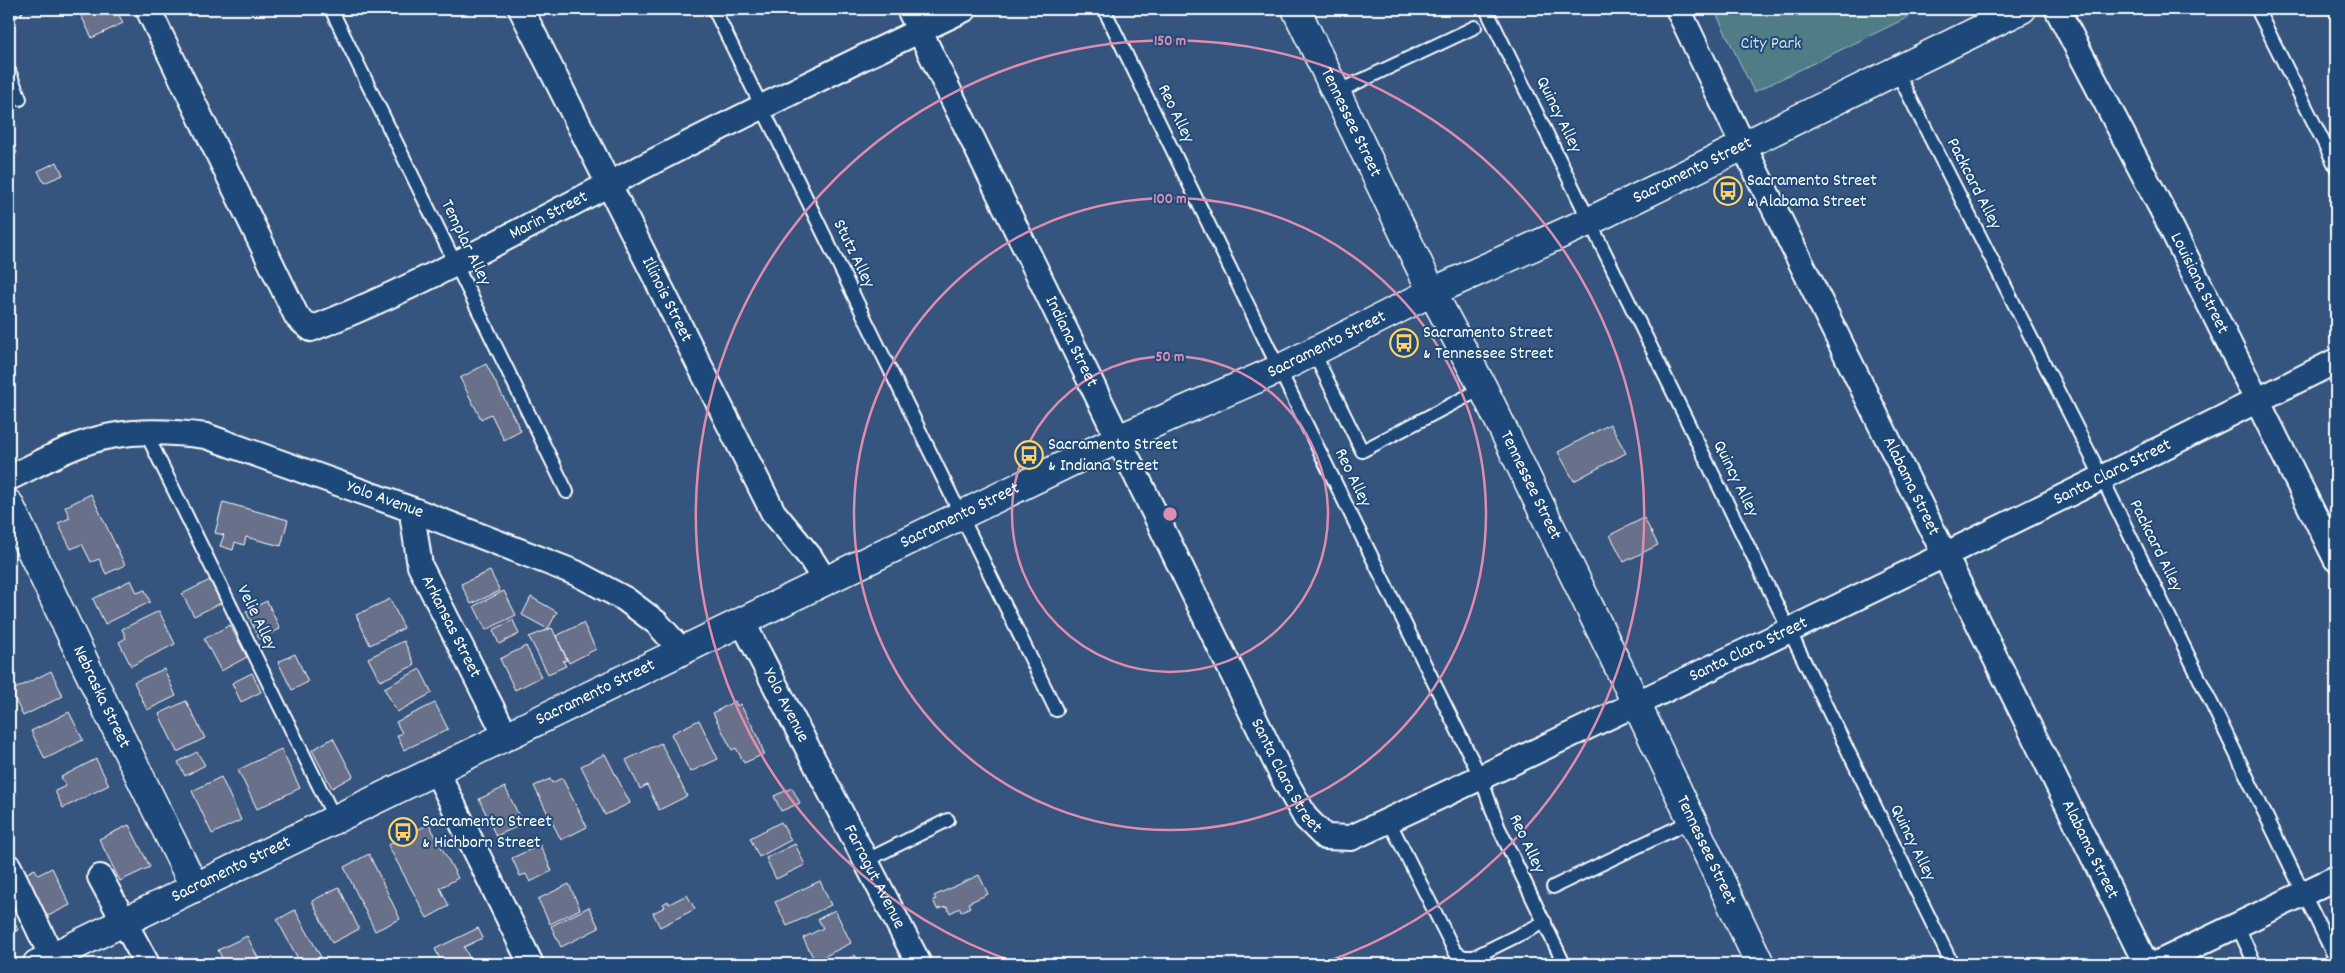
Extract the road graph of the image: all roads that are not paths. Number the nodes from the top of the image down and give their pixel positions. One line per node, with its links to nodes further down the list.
1 (16, 9): 15 (lane)
2 (148, 9): 27 (street, Marin Street)
3 (331, 9): 27 (lane, Templar Alley)
4 (521, 9): 25 (street, Illinois Street)
5 (714, 9): 22 (lane, Stutz Alley)
6 (909, 9): 17 (street, Indiana Street)
7 (965, 9): 17 (street, Marin Street)
8 (1104, 9): 31 (lane, Reo Alley)
9 (1296, 9): 20 (main road, Tennessee Street)
10 (1486, 9): 26 (lane, Quincy Alley)
11 (1678, 9): 23 (street, Alabama Street)
12 (2022, 9): 18 (main road, Sacramento Street)
13 (2057, 9): 33 (street, Louisiana Street)
14 (2257, 9): 24 (lane)
15 (9, 12)
16 (1475, 27): 20 (lane)
17 (920, 30): 22 (street, Marin Street); 35 (street, Indiana Street)
18 (1896, 70): 23 (main road, Sacramento Street); 37 (lane, Packcard Alley)
19 (9, 71): 21 (lane)
20 (1337, 92): 28 (main road, Tennessee Street)
21 (20, 99)
22 (761, 106): 25 (street, Marin Street); 41 (lane, Stutz Alley)
23 (1743, 145): 26 (main road, Sacramento Street); 42 (street, Alabama Street)
24 (2336, 167)
25 (608, 185): 27 (street, Marin Street); 44 (street, Illinois Street)
26 (1590, 221): 28 (main road, Sacramento Street); 46 (lane, Quincy Alley)
27 (456, 264): 38 (lane, Templar Alley)
28 (1432, 292): 29 (main road, Sacramento Street); 32 (main road, Tennessee Street)
29 (1313, 351): 31 (main road, Sacramento Street); 32 (lane)
30 (2336, 361): 33 (street, Santa Clara Street)
31 (1279, 369): 35 (main road, Sacramento Street); 53 (lane, Reo Alley)
32 (1483, 388): 49 (main road, Tennessee Street)
33 (2258, 401): 37 (street, Santa Clara Street); 43 (street, Louisiana Street)
34 (146, 433): 36 (street, Yolo Avenue); 40 (street, Yolo Avenue); 55 (lane, Velie Alley)
35 (1118, 439): 41 (main road, Sacramento Street); 48 (street, Indiana Street)
36 (9, 478)
37 (2102, 478): 42 (street, Santa Clara Street); 65 (lane, Packcard Alley)
38 (567, 492)
39 (9, 504): 64 (main road, Nebraska Street)
40 (416, 511): 47 (street, Yolo Avenue); 51 (street, Arkansas Street)
41 (961, 516): 44 (main road, Sacramento Street); 50 (lane, Stutz Alley)
42 (1945, 556): 46 (street, Santa Clara Street); 77 (street, Alabama Street)
43 (2336, 559)
44 (814, 586): 45 (main road, Sacramento Street)
45 (742, 621): 47 (main road, Sacramento Street); 54 (street, Yolo Avenue)
46 (1790, 630): 49 (street, Santa Clara Street); 76 (lane, Quincy Alley)
47 (682, 651): 51 (main road, Sacramento Street)
48 (1233, 674): 57 (street, Santa Clara Street)
49 (1636, 705): 53 (street, Santa Clara Street); 58 (main road, Tennessee Street)
50 (1056, 710)
51 (506, 736): 52 (main road, Sacramento Street)
52 (436, 770): 55 (main road, Sacramento Street); 72 (street)
53 (1481, 778): 57 (street, Santa Clara Street); 67 (lane, Reo Alley)
54 (830, 788): 59 (street, Farragut Avenue)
55 (335, 819): 64 (main road, Sacramento Street)
56 (948, 820): 59 (lane)
57 (1389, 821): 67 (lane)
58 (1692, 821): 63 (lane); 75 (main road, Tennessee Street)
59 (866, 860): 73 (street, Farragut Avenue)
60 (9, 867): 70 (street)
61 (100, 877): 66 (street)
62 (2336, 878): 65 (street)
63 (1553, 887)
64 (195, 888): 66 (main road, Sacramento Street)
65 (2304, 893): 68 (street); 69 (lane, Packcard Alley)
66 (126, 921): 70 (main road, Sacramento Street); 71 (street)
67 (1545, 922): 74 (lane, Reo Alley)
68 (2237, 925): 78 (street); 79 (lane)
69 (2336, 960)
70 (44, 961)
71 (147, 964)
72 (531, 964)
73 (919, 964)
74 (1564, 964)
75 (1760, 964)
76 (1952, 964)
77 (2146, 964)
78 (2156, 964)
79 (2255, 964)

